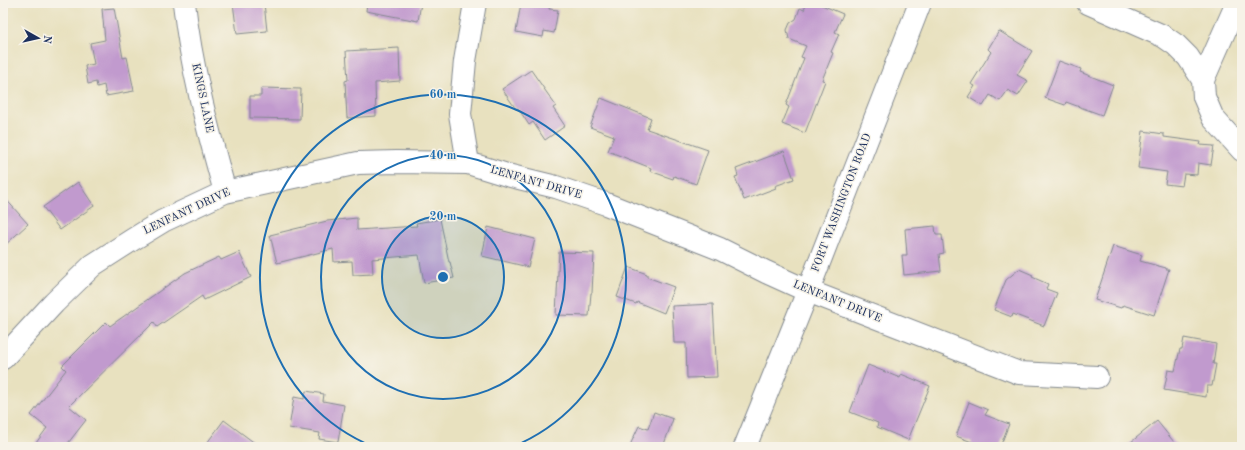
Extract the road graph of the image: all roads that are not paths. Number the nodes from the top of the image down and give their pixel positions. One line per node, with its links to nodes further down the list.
1 (184, 3): 9 (street, KINGS LANE)
2 (474, 3): 8 (street)
3 (920, 3): 10 (street, FORT WASHINGTON ROAD)
4 (1088, 3): 6 (street)
5 (1237, 3): 6 (street)
6 (1203, 80): 7 (street)
7 (1242, 150)
8 (468, 163): 9 (street, LENFANT DRIVE); 10 (street, LENFANT DRIVE)
9 (225, 192): 11 (street, LENFANT DRIVE)
10 (808, 291): 12 (street, LENFANT DRIVE); 13 (street, FORT WASHINGTON ROAD)
11 (3, 358)
12 (1097, 377)
13 (745, 447)

